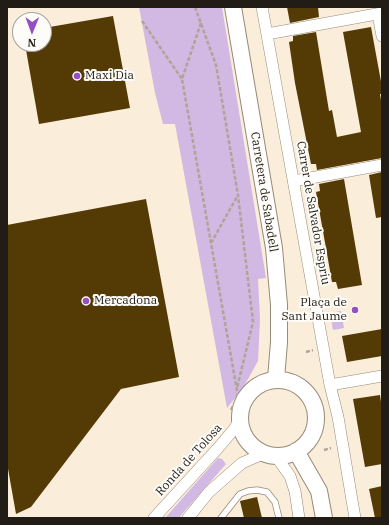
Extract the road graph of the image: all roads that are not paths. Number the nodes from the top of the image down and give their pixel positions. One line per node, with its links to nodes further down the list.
1 (233, 7): 9 (street, Carretera de Sabadell)
2 (262, 7): 4 (street, Carrer de Salvador Espriu)
3 (380, 14): 4 (street); 5 (street)
4 (266, 34): 7 (street, Carrer de Salvador Espriu)
5 (382, 36)
6 (382, 165): 7 (street)
7 (294, 181): 10 (street, Carrer de Salvador Espriu)
8 (382, 376): 10 (street)
9 (276, 379): 11 (street); 12 (street)
10 (330, 385): 20 (street, Carrer de Salvador Espriu)
11 (240, 418): 13 (street); 14 (street, Ronda de Tolosa)
12 (296, 451): 13 (street); 19 (street)
13 (270, 454): 15 (street); 18 (street)
14 (154, 518)
15 (188, 518)
16 (221, 518): 17 (lane)
17 (279, 518)
18 (300, 518)
19 (324, 518)
20 (355, 518)

